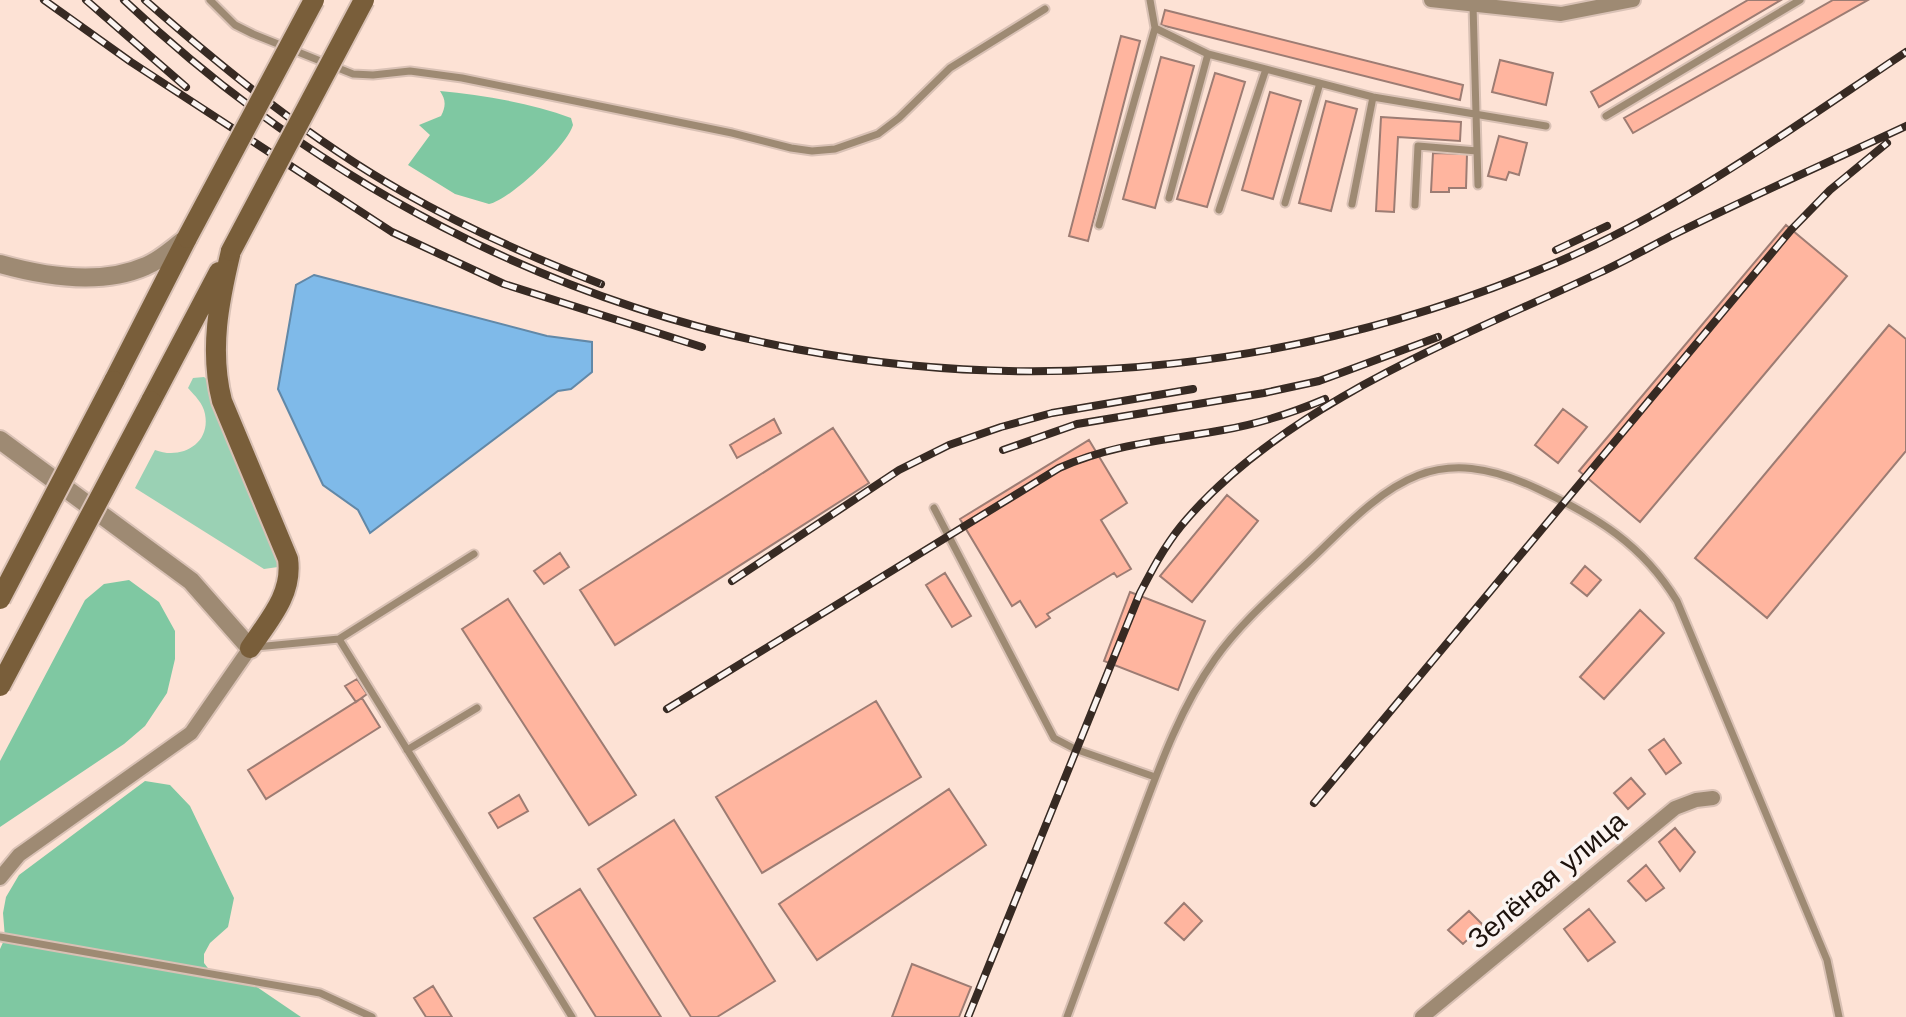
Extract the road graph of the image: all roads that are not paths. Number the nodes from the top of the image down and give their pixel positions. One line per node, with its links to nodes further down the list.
1 (210, 0): 9 (lane)
2 (314, 0): 26 (main road, bridge)
3 (364, 0): 27 (main road, bridge)
4 (1150, 0): 10 (lane)
5 (1431, 0): 8 (street)
6 (1633, 0): 8 (street)
7 (1800, 0): 16 (lane)
8 (1473, 5): 15 (lane)
9 (1045, 9)
10 (1155, 28): 11 (lane); 25 (lane)
11 (1208, 54): 12 (lane); 20 (lane)
12 (1266, 69): 13 (lane); 24 (lane)
13 (1320, 83): 14 (lane); 21 (lane)
14 (1373, 97): 15 (lane); 22 (lane)
15 (1476, 115): 17 (lane); 18 (lane)
16 (1606, 116)
17 (1546, 126)
18 (1477, 151): 19 (lane); 23 (lane)
19 (1478, 185)
20 (1169, 198)
21 (1285, 203)
22 (1352, 204)
23 (1415, 205)
24 (1219, 210)
25 (1099, 225)
26 (187, 238): 28 (street); 32 (main road, bridge)
27 (231, 251): 34 (main road); 35 (main road, bridge)
28 (0, 264)
29 (0, 440): 34 (street)
30 (934, 508): 38 (lane)
31 (474, 554): 33 (lane)
32 (0, 599)
33 (339, 639): 34 (lane); 37 (lane)
34 (250, 648): 40 (street)
35 (0, 686)
36 (477, 708): 37 (lane)
37 (407, 750): 43 (lane)
38 (1155, 777): 44 (lane); 46 (lane)
39 (1713, 798): 45 (street, Зелёная улица)
40 (0, 878)
41 (0, 937): 42 (lane)
42 (372, 1017)
43 (572, 1017)
44 (1067, 1017)
45 (1422, 1017)
46 (1839, 1017)

